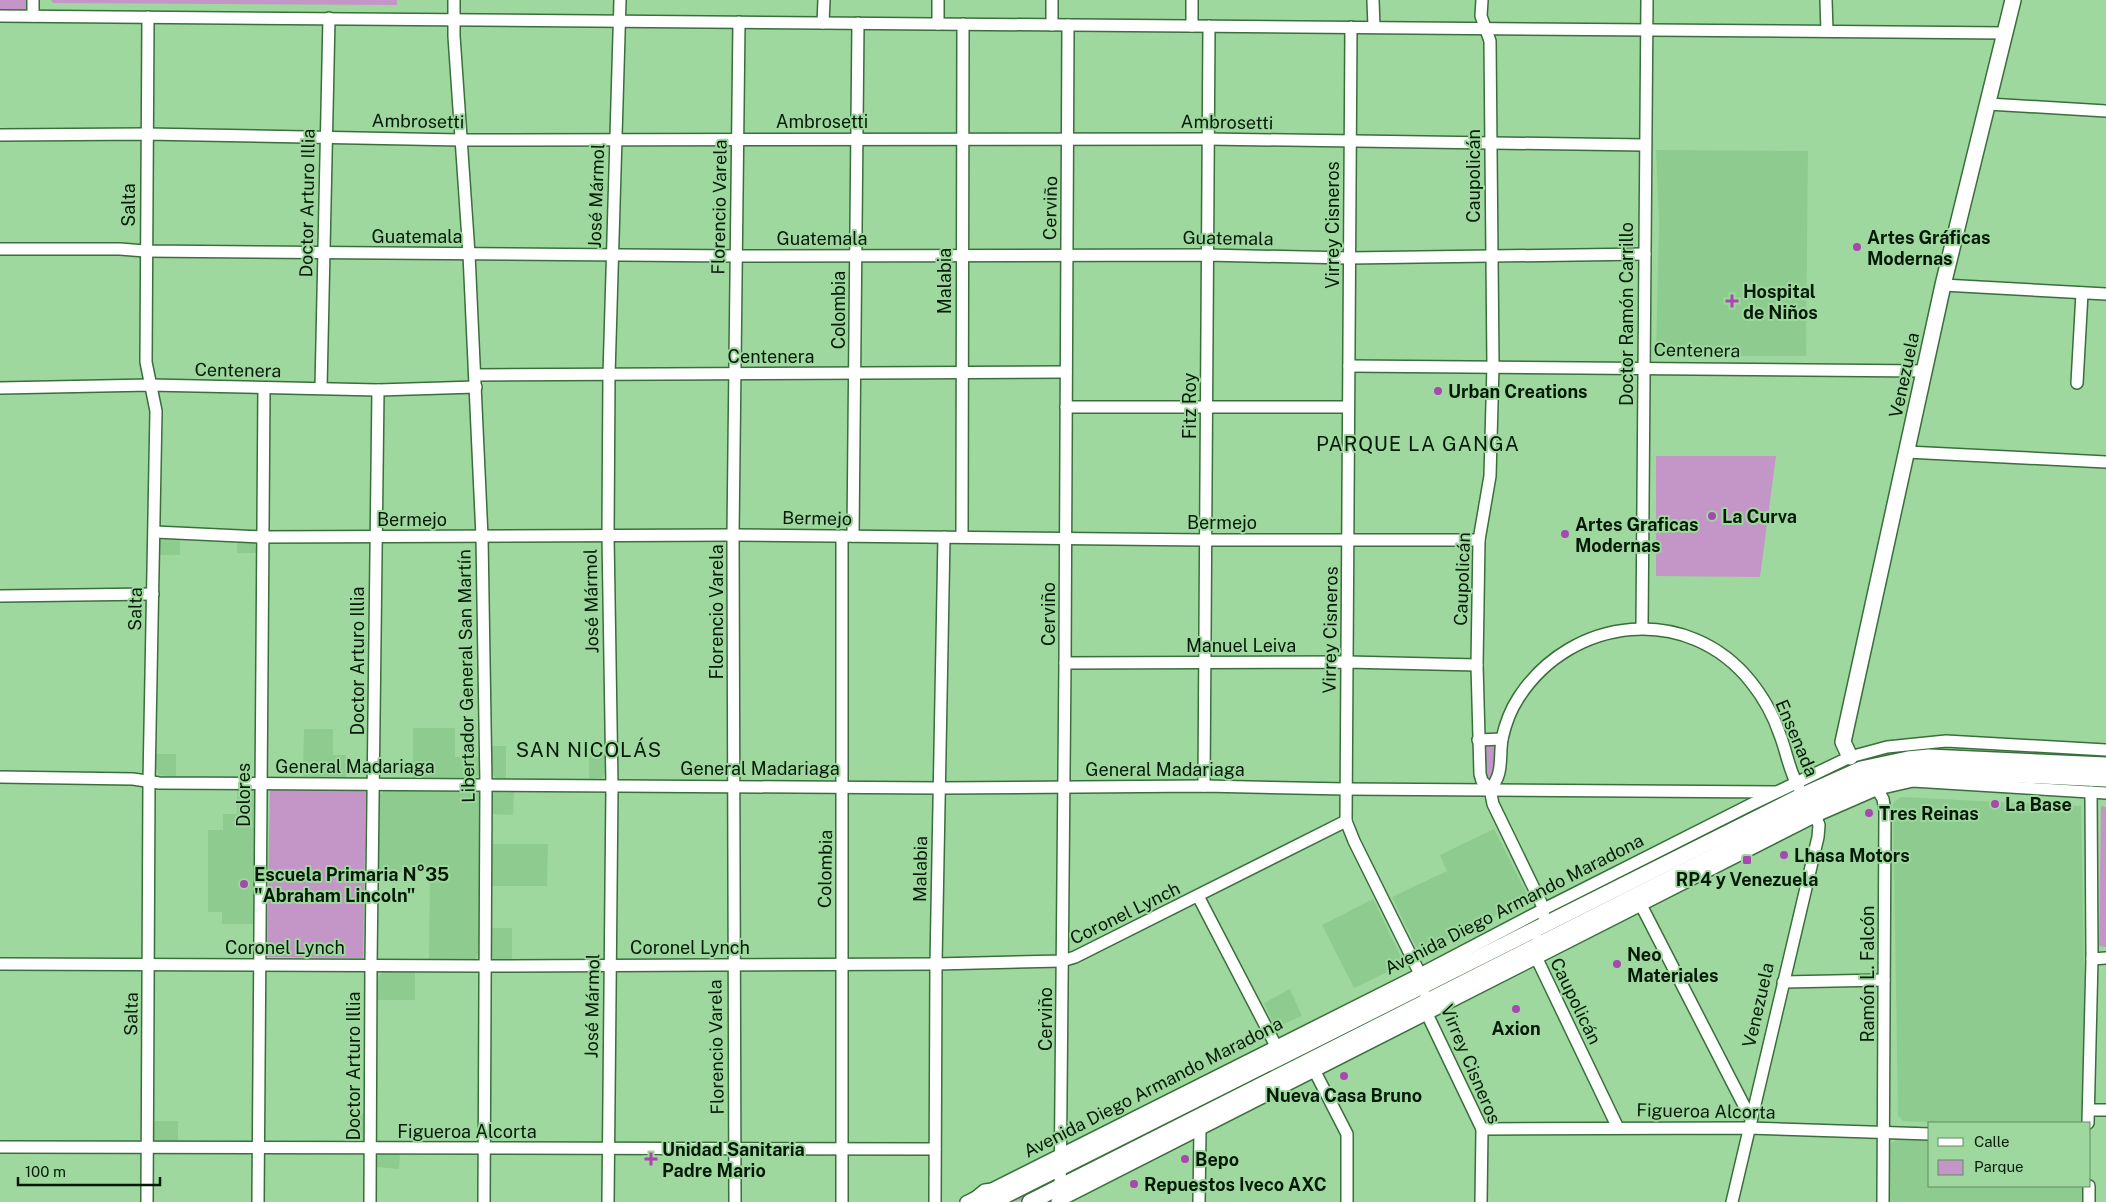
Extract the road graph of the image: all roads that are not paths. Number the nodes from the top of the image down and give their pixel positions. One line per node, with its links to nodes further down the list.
1 (33, 0): 14 (street)
2 (454, 0): 17 (street, Libertador General San Martín)
3 (620, 0): 18 (street, José Mármol)
4 (824, 0): 20 (street)
5 (938, 0): 22 (street)
6 (1052, 0): 24 (street)
7 (1192, 0): 26 (street)
8 (1373, 0): 29 (street)
9 (1482, 0): 30 (street, Caupolicán)
10 (1647, 0): 31 (street, Doctor Ramón Carrillo)
11 (1826, 0): 32 (street)
12 (2013, 0): 33 (main road, Venezuela)
13 (0, 16): 14 (street)
14 (33, 16): 15 (street)
15 (148, 17): 16 (street); 36 (street, Salta)
16 (329, 18): 17 (street); 38 (street, Doctor Arturo Illia)
17 (454, 20): 18 (street); 45 (street, Libertador General San Martín)
18 (620, 22): 19 (street); 41 (street, José Mármol)
19 (738, 22): 20 (street); 39 (street, Florencio Varela)
20 (823, 23): 21 (street)
21 (858, 23): 22 (street); 42 (street, Colombia)
22 (938, 24): 23 (street)
23 (963, 24): 24 (street); 40 (street, Malabia)
24 (1052, 25): 25 (street)
25 (1068, 25): 26 (street); 43 (street, Cerviño)
26 (1192, 26): 27 (street)
27 (1209, 26): 28 (street); 44 (street, Fitz Roy)
28 (1351, 27): 29 (street); 46 (street, Virrey Cisneros)
29 (1374, 27): 30 (street)
30 (1485, 27): 31 (street); 47 (street, Caupolicán)
31 (1647, 30): 32 (street); 48 (street, Doctor Ramón Carrillo)
32 (1827, 31): 33 (street)
33 (2005, 33): 34 (main road, Venezuela)
34 (1988, 104): 35 (street); 62 (main road, Venezuela)
35 (2106, 111)
36 (146, 134): 37 (street, Ambrosetti); 38 (street, Ambrosetti); 50 (street, Salta)
37 (0, 135)
38 (326, 137): 45 (street, Ambrosetti); 51 (street, Doctor Arturo Illia)
39 (737, 138): 41 (street, Ambrosetti); 42 (street, Ambrosetti); 59 (street, Florencio Varela)
40 (962, 138): 42 (street, Ambrosetti); 43 (street, Ambrosetti); 54 (street, Malabia)
41 (615, 139): 45 (street, Ambrosetti); 53 (street, José Mármol)
42 (856, 139): 56 (street, Colombia)
43 (1069, 139): 44 (street, Ambrosetti); 57 (street, Cerviño)
44 (1207, 139): 46 (street, Ambrosetti); 58 (street, Fitz Roy)
45 (461, 140): 52 (street, Libertador General San Martín)
46 (1350, 142): 47 (street, Ambrosetti); 60 (street, Virrey Cisneros)
47 (1491, 144): 48 (street, Ambrosetti); 61 (street, Caupolicán)
48 (1644, 145): 55 (street, Doctor Ramón Carrillo)
49 (0, 249): 50 (street, Guatemala)
50 (145, 251): 51 (street, Guatemala); 76 (street, Salta)
51 (324, 252): 52 (street, Guatemala); 79 (street, Doctor Arturo Illia)
52 (469, 254): 53 (street, Guatemala); 74 (street, Libertador General San Martín)
53 (612, 254): 59 (street, Guatemala); 73 (street, José Mármol)
54 (962, 254): 56 (street, Guatemala); 57 (street, Guatemala); 68 (street, Malabia)
55 (1645, 254): 61 (street, Guatemala); 67 (street, Doctor Ramón Carrillo)
56 (855, 255): 59 (street, Guatemala); 72 (street, Colombia)
57 (1067, 255): 58 (street, Guatemala); 70 (street, Cerviño)
58 (1206, 255): 60 (street, Guatemala); 83 (street, Fitz Roy)
59 (736, 256): 71 (street, Florencio Varela)
60 (1349, 258): 61 (street, Guatemala); 65 (street, Virrey Cisneros)
61 (1491, 258): 66 (street, Caupolicán)
62 (1943, 285): 63 (street); 69 (main road, Venezuela)
63 (2082, 293): 64 (street); 75 (street)
64 (2106, 294)
65 (1349, 366): 66 (street, Centenera); 82 (street, Virrey Cisneros)
66 (1493, 366): 67 (street, Centenera); 98 (street, Caupolicán)
67 (1643, 367): 69 (street, Centenera); 101 (street, Doctor Ramón Carrillo)
68 (962, 371): 70 (street, Centenera); 72 (street, Centenera); 94 (street, Malabia)
69 (1924, 371): 84 (main road, Venezuela)
70 (1066, 372): 81 (street, Cerviño)
71 (735, 374): 72 (street, Centenera); 73 (street, Centenera); 88 (street, Florencio Varela)
72 (855, 374): 90 (street, Colombia)
73 (609, 376): 74 (street, Centenera); 87 (street, José Mármol)
74 (476, 381): 80 (street, Centenera); 92 (street, Libertador General San Martín)
75 (2077, 383)
76 (150, 385): 77 (street, Centenera); 78 (street, Centenera); 86 (street, Salta)
77 (0, 388)
78 (264, 388): 79 (street, Centenera); 91 (street, Dolores)
79 (321, 388): 80 (street, Centenera)
80 (378, 390): 89 (street, Doctor Arturo Illia)
81 (1066, 407): 83 (street); 95 (street, Cerviño)
82 (1348, 407): 83 (street); 96 (street, Virrey Cisneros)
83 (1206, 408): 97 (street, Fitz Roy)
84 (1907, 452): 85 (street); 109 (main road, Venezuela)
85 (2106, 462)
86 (155, 532): 91 (street, Bermejo); 99 (street, Salta)
87 (608, 535): 88 (street, Bermejo); 92 (street, Bermejo); 119 (street, José Mármol)
88 (733, 535): 90 (street, Bermejo); 118 (street, Florencio Varela)
89 (375, 536): 91 (street, Bermejo); 92 (street, Bermejo); 116 (street, Doctor Arturo Illia)
90 (848, 536): 93 (street, Bermejo); 120 (street, Colombia)
91 (262, 537): 115 (street, Dolores)
92 (482, 537): 117 (street, Libertador General San Martín)
93 (944, 537): 94 (street, Bermejo); 123 (street, Malabia)
94 (962, 537): 95 (street, Bermejo)
95 (1066, 537): 97 (street, Bermejo); 104 (street, Cerviño)
96 (1348, 538): 97 (street, Bermejo); 98 (street, Bermejo); 103 (street, Virrey Cisneros)
97 (1205, 540): 102 (street, Fitz Roy)
98 (1479, 540): 105 (street, Caupolicán)
99 (153, 594): 100 (street); 114 (street, Salta)
100 (0, 596)
101 (1642, 628): 106 (street, Ensenada); 129 (street, Ensenada)
102 (1204, 662): 103 (street, Manuel Leiva); 104 (street, Manuel Leiva); 121 (street, Fitz Roy)
103 (1347, 662): 105 (street, Manuel Leiva); 124 (street, Virrey Cisneros)
104 (1066, 663): 122 (street, Cerviño)
105 (1477, 665): 107 (street, Caupolicán)
106 (1502, 739): 107 (street); 125 (street, Ensenada)
107 (1478, 740): 125 (street, Caupolicán)
108 (2106, 750): 109 (street, Avenida Diego Armando Maradona)
109 (1850, 757): 112 (street, Ramón L. Falcón); 129 (street, Avenida Diego Armando Maradona)
110 (2106, 765): 112 (main road, Avenida Diego Armando Maradona)
111 (0, 777): 114 (street, General Madariaga)
112 (1870, 779): 113 (main road, Avenida Diego Armando Maradona); 127 (street, Avenida Diego Armando Maradona); 129 (main road, Avenida Diego Armando Maradona); 129 (street, Avenida Diego Armando Maradona); 149 (street, Ramón L. Falcón)
113 (2106, 779)
114 (149, 782): 115 (street, General Madariaga); 140 (street, Salta)
115 (260, 783): 116 (street, General Madariaga); 144 (street, Dolores)
116 (373, 783): 117 (street, General Madariaga); 145 (street, Doctor Arturo Illia)
117 (486, 785): 119 (street, General Madariaga); 147 (street, Libertador General San Martín)
118 (734, 785): 119 (street, General Madariaga); 120 (street, General Madariaga); 141 (street, Florencio Varela)
119 (612, 786): 146 (street, José Mármol)
120 (843, 786): 123 (street, General Madariaga); 142 (street, Colombia)
121 (1204, 786): 122 (street, General Madariaga); 124 (street, General Madariaga)
122 (1064, 787): 123 (street, General Madariaga); 138 (street, Cerviño)
123 (939, 788): 143 (street, Malabia)
124 (1345, 789): 125 (street, General Madariaga); 130 (street, Virrey Cisneros)
125 (1490, 789): 126 (street, General Madariaga); 133 (street, Caupolicán)
126 (1775, 792): 129 (street, Avenida Diego Armando Maradona); 133 (street, Avenida Diego Armando Maradona)
127 (2090, 792): 128 (street, Avenida Diego Armando Maradona); 137 (street)
128 (2106, 793)
129 (1806, 800): 132 (street, Avenida Diego Armando Maradona); 134 (main road, Avenida Diego Armando Maradona); 135 (main road, Avenida Diego Armando Maradona); 150 (street, Venezuela)
130 (1346, 821): 131 (street, Coronel Lynch); 148 (street, Virrey Cisneros)
131 (1198, 896): 138 (street, Coronel Lynch); 154 (street)
132 (1642, 907): 135 (street, Avenida Diego Armando Maradona); 160 (street)
133 (1544, 909): 134 (street, Caupolicán); 148 (street, Avenida Diego Armando Maradona)
134 (1542, 925): 135 (street, Caupolicán); 148 (main road, Avenida Diego Armando Maradona)
135 (1536, 953): 151 (main road, Avenida Diego Armando Maradona); 161 (street, Caupolicán)
136 (2106, 958): 137 (street)
137 (2092, 959): 157 (street)
138 (1062, 961): 143 (street, Coronel Lynch); 175 (street, Cerviño)
139 (0, 964): 140 (street, Coronel Lynch)
140 (149, 964): 144 (street, Coronel Lynch); 167 (street, Salta)
141 (733, 964): 142 (street, Coronel Lynch); 146 (street, Coronel Lynch); 170 (street, Florencio Varela)
142 (841, 964): 143 (street, Coronel Lynch); 172 (street, Colombia)
143 (936, 964): 173 (street, Malabia)
144 (260, 965): 145 (street, Coronel Lynch); 168 (street, Dolores)
145 (370, 965): 147 (street, Coronel Lynch); 169 (street, Doctor Arturo Illia)
146 (610, 965): 147 (street, Coronel Lynch); 174 (street, José Mármol)
147 (486, 966): 171 (street, Libertador General San Martín)
148 (1422, 979): 151 (street, Virrey Cisneros); 152 (main road, Avenida Diego Armando Maradona); 153 (street, Avenida Diego Armando Maradona)
149 (1884, 980): 150 (street); 164 (street, Ramón L. Falcón)
150 (1783, 982): 160 (street, Venezuela)
151 (1426, 1008): 155 (main road, Avenida Diego Armando Maradona); 162 (street, Virrey Cisneros)
152 (1360, 1017): 153 (main road); 154 (main road, Avenida Diego Armando Maradona)
153 (1310, 1029): 154 (main road)
154 (1278, 1052): 156 (street, Avenida Diego Armando Maradona); 175 (main road, Avenida Diego Armando Maradona)
155 (1312, 1066): 163 (street, Avenida Diego Armando Maradona); 177 (main road, Avenida Diego Armando Maradona); 190 (street)
156 (1169, 1101): 175 (main road)
157 (2089, 1110): 158 (street); 159 (street)
158 (2106, 1110)
159 (2088, 1122)
160 (1749, 1124): 161 (street, Figueroa Alcorta); 164 (street, Figueroa Alcorta); 192 (street, Venezuela)
161 (1618, 1128): 162 (street, Figueroa Alcorta)
162 (1482, 1129): 191 (street, Virrey Cisneros)
163 (1200, 1130): 177 (street, Avenida Diego Armando Maradona); 189 (street)
164 (1884, 1134): 165 (street, Figueroa Alcorta); 193 (street, Ramón L. Falcón)
165 (1928, 1134)
166 (0, 1147): 167 (street, Figueroa Alcorta)
167 (147, 1147): 168 (street, Figueroa Alcorta); 179 (street, Salta)
168 (258, 1148): 169 (street, Figueroa Alcorta); 180 (street, Dolores)
169 (370, 1148): 171 (street, Figueroa Alcorta); 181 (street, Doctor Arturo Illia)
170 (735, 1148): 172 (street, Figueroa Alcorta); 174 (street, Figueroa Alcorta); 184 (street, Florencio Varela)
171 (483, 1149): 174 (street, Figueroa Alcorta); 182 (street, Libertador General San Martín)
172 (842, 1149): 173 (street, Figueroa Alcorta); 185 (street, Colombia)
173 (935, 1149): 186 (street, Malabia)
174 (608, 1150): 183 (street, José Mármol)
175 (1061, 1161): 177 (street, Cerviño); 178 (street, Avenida Diego Armando Maradona); 178 (main road, Avenida Diego Armando Maradona)
176 (2089, 1187): 194 (street)
177 (1059, 1198): 188 (main road, Avenida Diego Armando Maradona)
178 (983, 1199): 187 (street, Avenida Diego Armando Maradona)
179 (147, 1202)
180 (258, 1202)
181 (370, 1202)
182 (484, 1202)
183 (608, 1202)
184 (735, 1202)
185 (842, 1202)
186 (935, 1202)
187 (966, 1202)
188 (1030, 1202)
189 (1199, 1202)
190 (1347, 1202)
191 (1481, 1202)
192 (1732, 1202)
193 (1883, 1202)
194 (2089, 1202)

